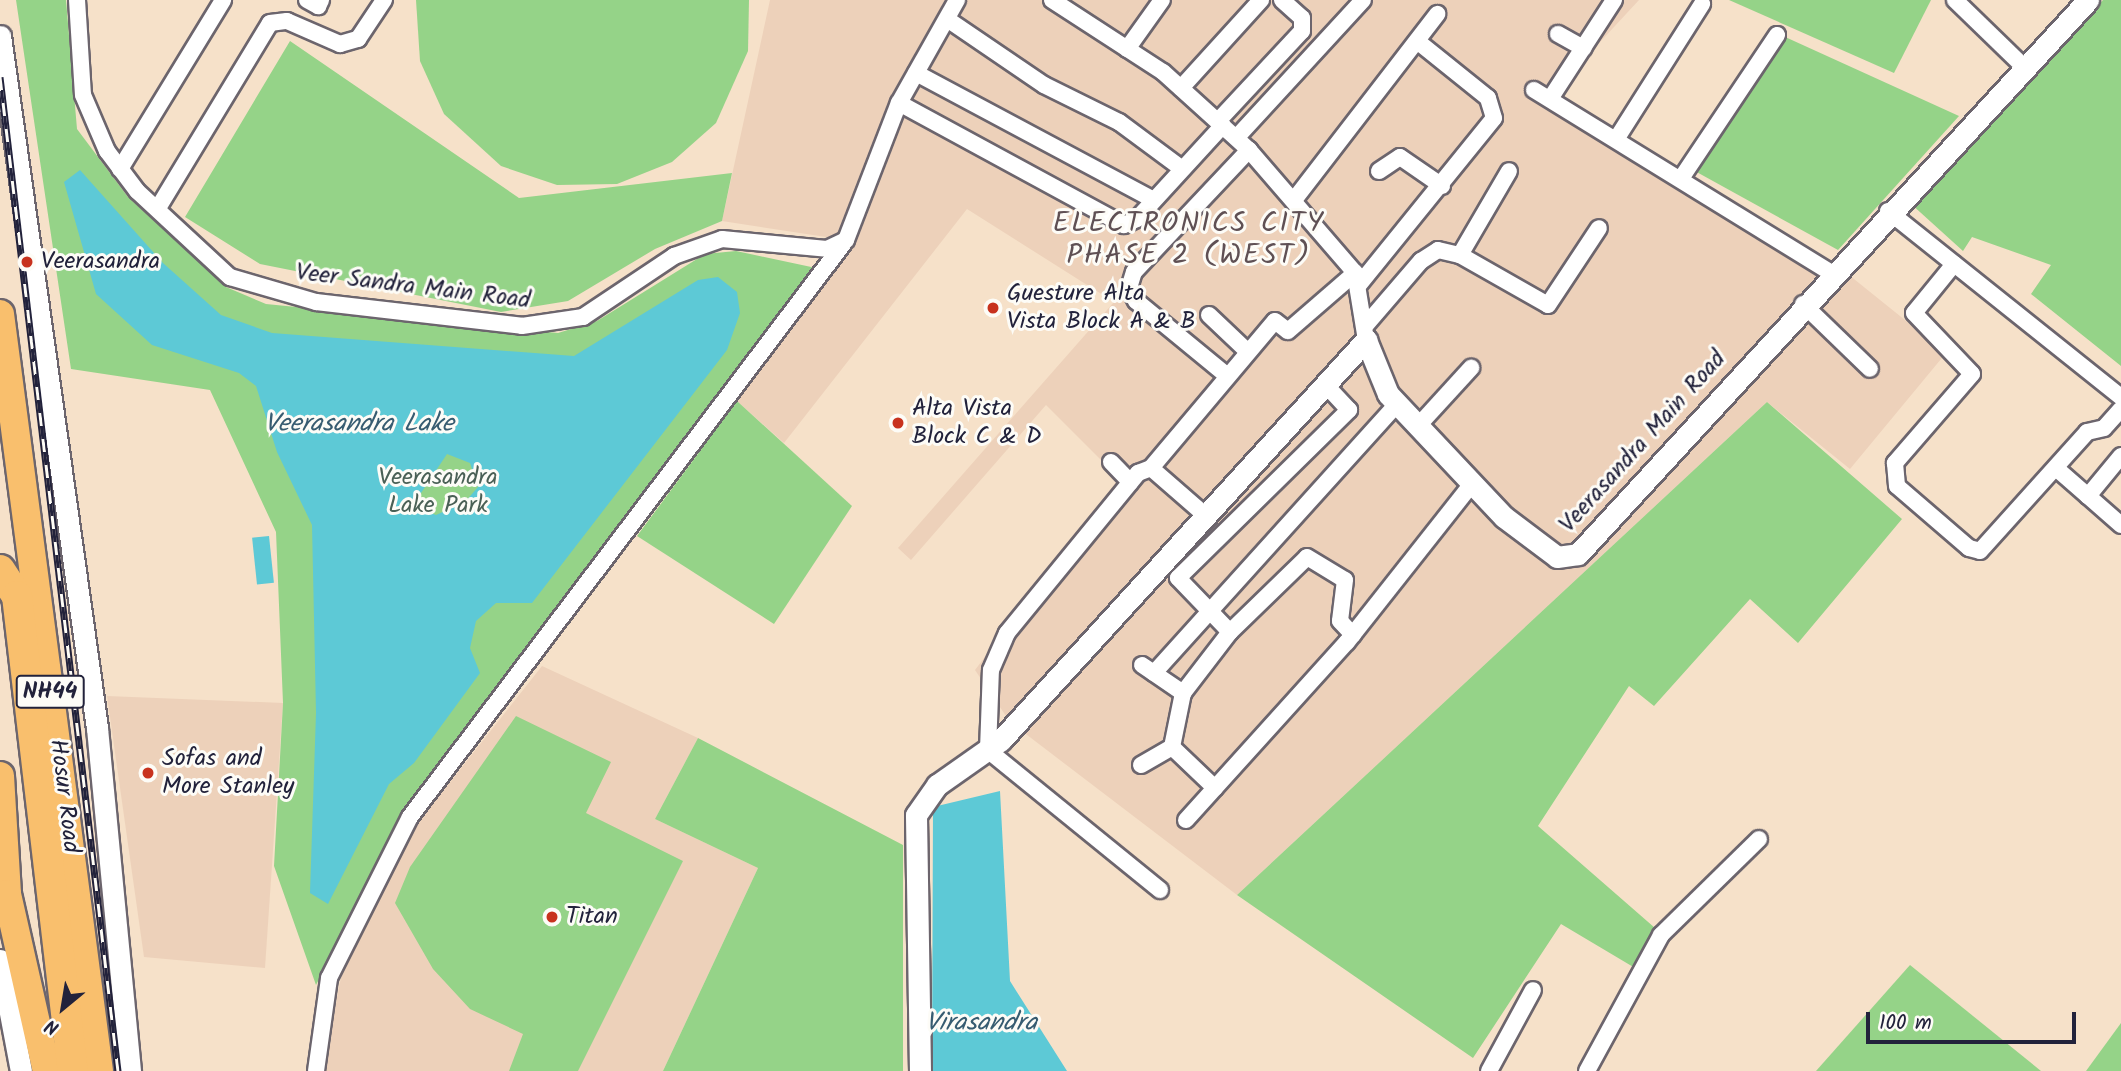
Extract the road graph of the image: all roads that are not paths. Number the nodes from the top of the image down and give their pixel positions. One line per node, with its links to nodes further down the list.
1 (77, 0): 35 (street, Veer Sandra Main Road)
2 (223, 0): 35 (street)
3 (307, 0): 4 (street)
4 (321, 0)
5 (384, 0): 42 (street)
6 (957, 0): 17 (street)
7 (1052, 0): 22 (street)
8 (1161, 0): 22 (street)
9 (1261, 0): 26 (street)
10 (1282, 0): 30 (street)
11 (1363, 0): 31 (street)
12 (1614, 0): 23 (street)
13 (1955, 0): 24 (street)
14 (2088, 0): 24 (street, Veerasandra Main Road)
15 (1702, 4): 32 (street)
16 (1437, 14): 21 (street)
17 (947, 19): 25 (street); 34 (street)
18 (1558, 34): 23 (street)
19 (1777, 35): 38 (street)
20 (0, 36): 91 (street)
21 (1417, 41): 39 (street); 41 (street)
22 (1127, 48): 26 (street)
23 (1583, 48): 28 (street)
24 (2023, 66): 43 (street, Veerasandra Main Road)
25 (916, 73): 29 (street); 40 (street)
26 (1181, 88): 30 (street)
27 (1534, 90): 28 (street)
28 (1550, 99): 32 (street)
29 (899, 103): 40 (street); 45 (street)
30 (1221, 123): 31 (street); 34 (street)
31 (1237, 137): 33 (street)
32 (1617, 138): 38 (street)
33 (1249, 150): 41 (street); 57 (street)
34 (1181, 168): 40 (street)
35 (120, 169): 42 (street, Veer Sandra Main Road)
36 (1379, 171): 39 (street)
37 (1510, 171): 46 (street)
38 (1682, 177): 48 (street)
39 (1442, 186): 49 (street)
40 (1152, 199)
41 (1293, 200): 49 (street)
42 (158, 208): 45 (street, Veer Sandra Main Road)
43 (1888, 211): 47 (street); 48 (street, Veerasandra Main Road)
44 (1599, 228): 46 (street)
45 (846, 240): 92 (street)
46 (1460, 255): 53 (street)
47 (1954, 264): 59 (street); 66 (street)
48 (1832, 272): 50 (street, Veerasandra Main Road)
49 (1357, 279): 53 (street, Veerasandra Main Road); 54 (street)
50 (1803, 304): 56 (street); 68 (street, Veerasandra Main Road)
51 (0, 314): 90 (highway, Hosur Road / NH44)
52 (1209, 315): 54 (street)
53 (1365, 333): 58 (street); 60 (street, Veerasandra Main Road)
54 (1247, 351): 57 (street)
55 (1471, 368): 62 (street)
56 (1870, 369)
57 (1225, 374): 65 (street)
58 (1325, 384): 70 (street); 73 (street)
59 (2121, 397)
60 (1397, 404): 62 (street, Veerasandra Main Road); 73 (street)
61 (2121, 409): 66 (street)
62 (1418, 426): 68 (street, Veerasandra Main Road)
63 (2121, 456): 69 (street)
64 (1111, 462): 67 (street)
65 (1150, 468): 67 (street); 70 (street)
66 (2057, 469): 69 (street)
67 (1130, 482): 78 (street)
68 (1472, 484): 75 (street)
69 (2088, 496): 71 (street)
70 (1204, 514): 78 (street)
71 (2121, 525)
72 (0, 570): 89 (highway)
73 (1207, 608): 74 (street); 76 (street)
74 (1230, 632): 75 (street); 76 (street)
75 (1353, 635): 81 (street)
76 (1183, 693): 77 (street)
77 (1172, 747): 79 (street); 81 (street)
78 (988, 750): 84 (street); 93 (street)
79 (1141, 765)
80 (0, 776): 88 (highway)
81 (1215, 788): 82 (street)
82 (1186, 820)
83 (1759, 839): 95 (street)
84 (1160, 890)
85 (0, 960): 87 (street)
86 (1534, 990): 94 (street)
87 (21, 1071)
88 (47, 1071)
89 (73, 1071)
90 (99, 1071)
91 (130, 1071)
92 (316, 1071)
93 (920, 1071)
94 (1489, 1071)
95 (1587, 1071)

